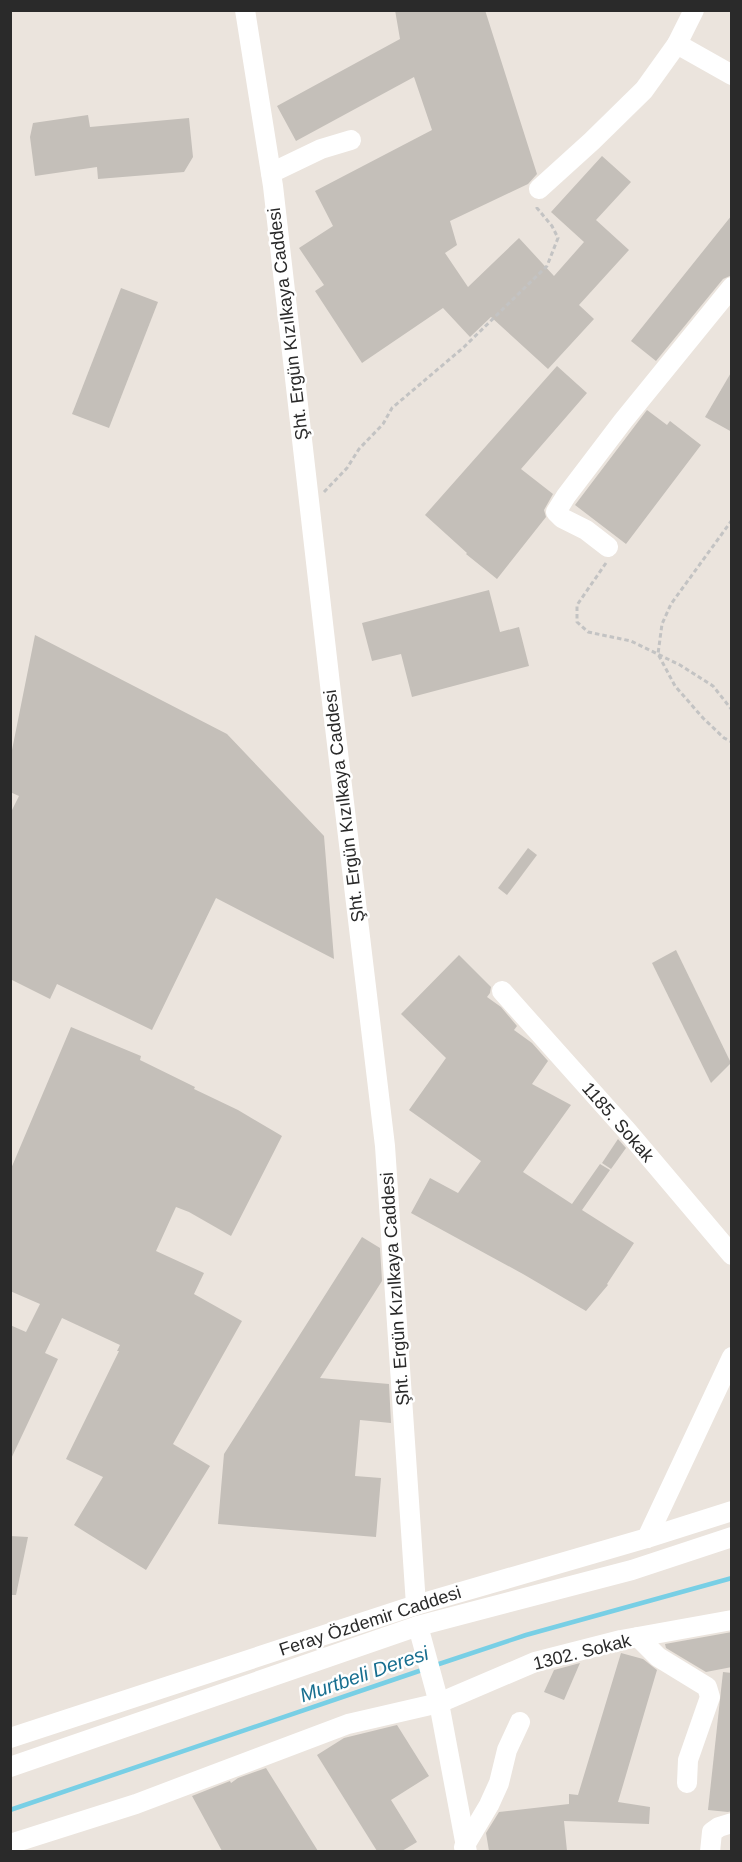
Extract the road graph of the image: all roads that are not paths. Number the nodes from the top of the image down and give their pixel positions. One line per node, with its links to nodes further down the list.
1 (245, 10): 6 (street, Şht. Ergün Kızılkaya Caddesi)
2 (694, 10): 3 (street)
3 (677, 44): 4 (street); 7 (street)
4 (732, 75)
5 (351, 140): 6 (street)
6 (271, 173): 16 (street, Şht. Ergün Kızılkaya Caddesi)
7 (539, 189)
8 (732, 287): 9 (street)
9 (608, 547)
10 (502, 991): 11 (street, 1185. Sokak)
11 (732, 1255)
12 (732, 1357): 15 (street)
13 (732, 1511): 15 (street, Feray Özdemir Caddesi)
14 (732, 1537): 18 (street)
15 (647, 1538): 16 (street, Feray Özdemir Caddesi)
16 (416, 1605): 20 (street, Feray Özdemir Caddesi)
17 (732, 1620): 19 (street, 1302. Sokak)
18 (418, 1626): 21 (street); 22 (street)
19 (638, 1637): 22 (street, 1302. Sokak); 26 (street)
20 (293, 1645): 21 (street); 24 (street, Feray Özdemir Caddesi)
21 (297, 1669): 25 (street)
22 (439, 1703): 28 (street, 1302. Sokak); 29 (street)
23 (520, 1722): 29 (street)
24 (10, 1738)
25 (10, 1767)
26 (687, 1782)
27 (732, 1823): 30 (street)
28 (10, 1844)
29 (465, 1848)
30 (710, 1851)

